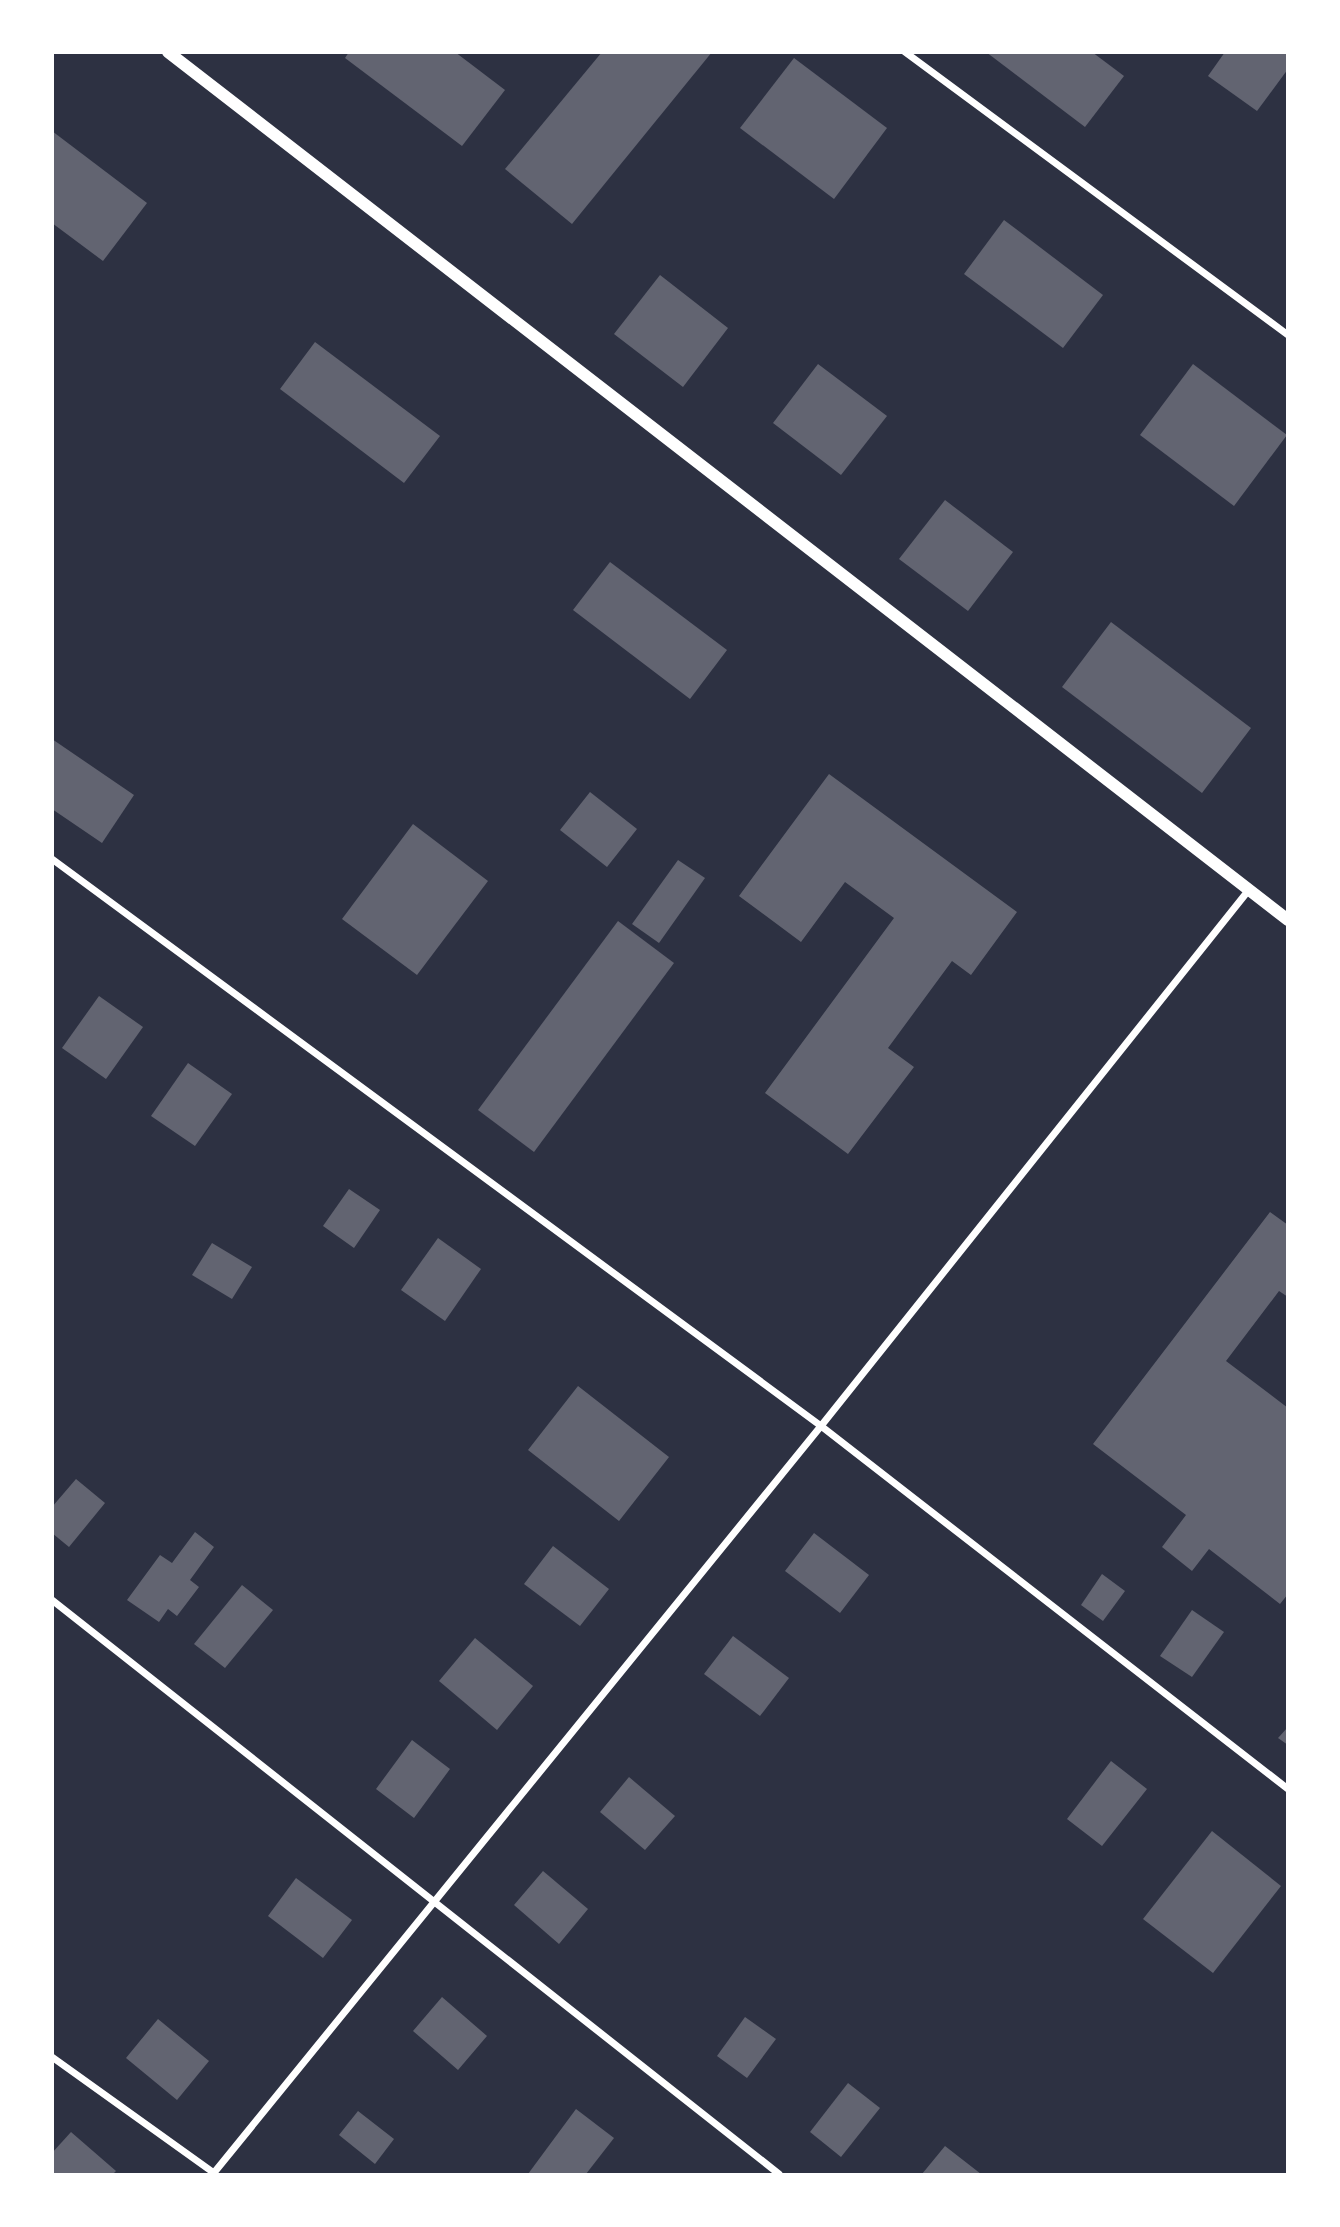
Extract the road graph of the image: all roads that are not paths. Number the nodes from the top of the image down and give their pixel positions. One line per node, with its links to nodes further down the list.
1 (168, 52): 5 (street)
2 (905, 52): 3 (street)
3 (1287, 335)
4 (52, 859): 7 (street)
5 (1248, 891): 6 (street); 7 (street)
6 (1287, 920)
7 (821, 1426): 9 (street); 10 (street)
8 (52, 1600): 10 (street)
9 (1287, 1789)
10 (435, 1903): 12 (street); 13 (street)
11 (52, 2057): 12 (street)
12 (214, 2174)
13 (779, 2175)

